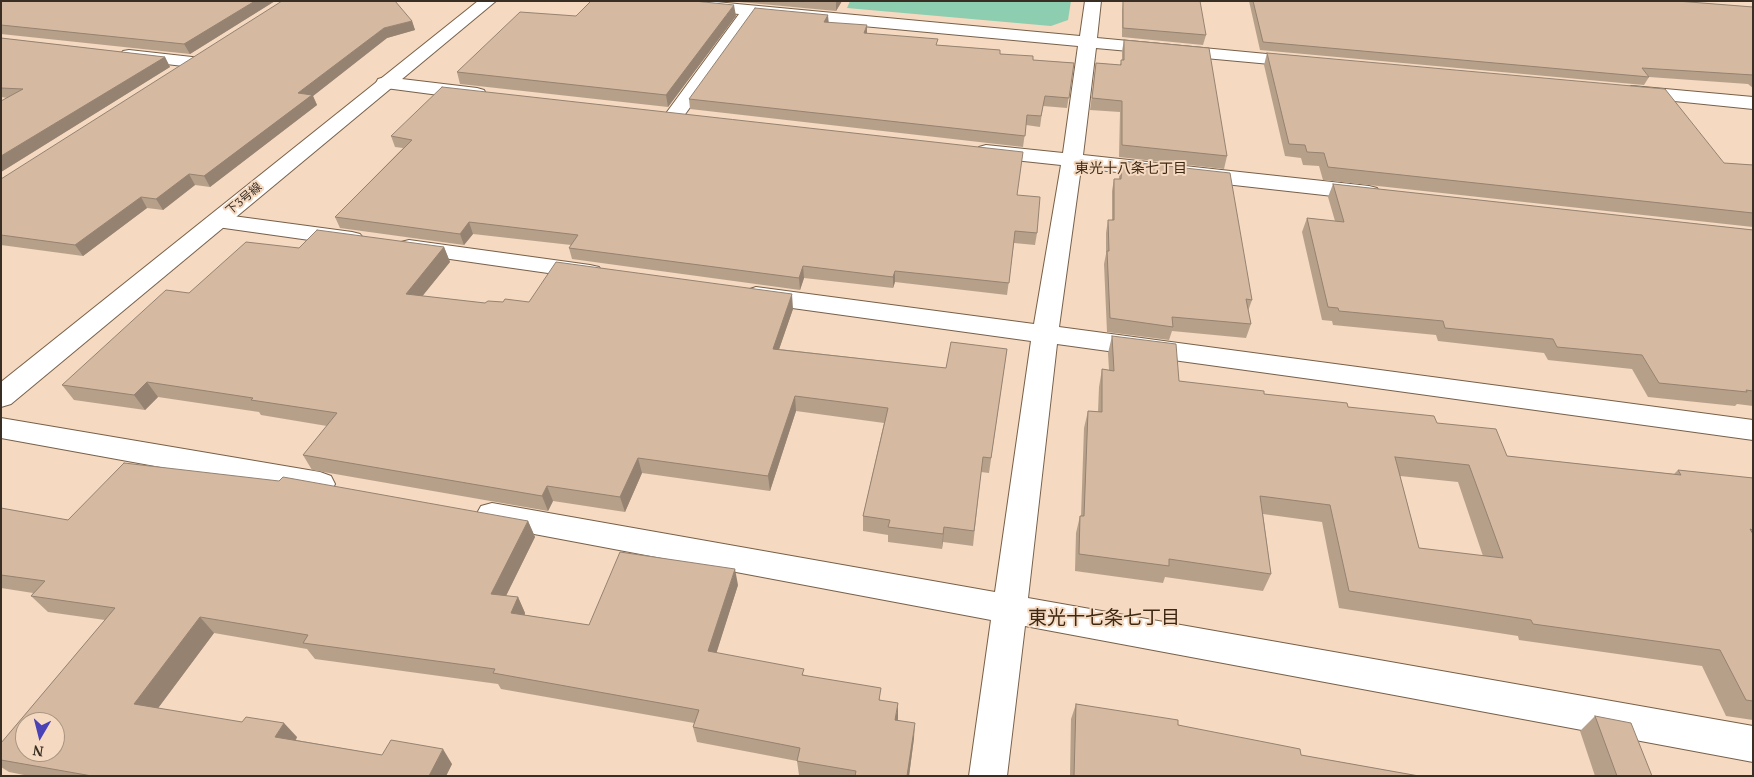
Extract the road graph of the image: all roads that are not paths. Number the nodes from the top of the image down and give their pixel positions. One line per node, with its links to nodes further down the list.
1 (488, 1): 11 (street, 下3号線)
2 (650, 1): 4 (street)
3 (1093, 1): 5 (street)
4 (750, 11): 5 (street); 15 (street)
5 (1088, 42): 9 (street); 17 (street)
6 (209, 52): 8 (street)
7 (116, 54): 8 (street)
8 (192, 62): 10 (street)
9 (1316, 63)
10 (167, 78)
11 (385, 83): 13 (street); 19 (street, 下3号線)
12 (1614, 90): 14 (street)
13 (500, 96)
14 (1753, 103)
15 (674, 116)
16 (965, 148): 17 (street)
17 (1072, 160): 18 (street); 22 (street)
18 (1388, 195)
19 (218, 221): 20 (street); 23 (street, 下3号線)
20 (612, 275)
21 (730, 291): 22 (street)
22 (1045, 334): 25 (street); 28 (street)
23 (1, 397)
24 (1, 428): 26 (street)
25 (1753, 430)
26 (344, 489)
27 (461, 510): 28 (street)
28 (1010, 608): 29 (street); 30 (street)
29 (1753, 744)
30 (988, 776)

